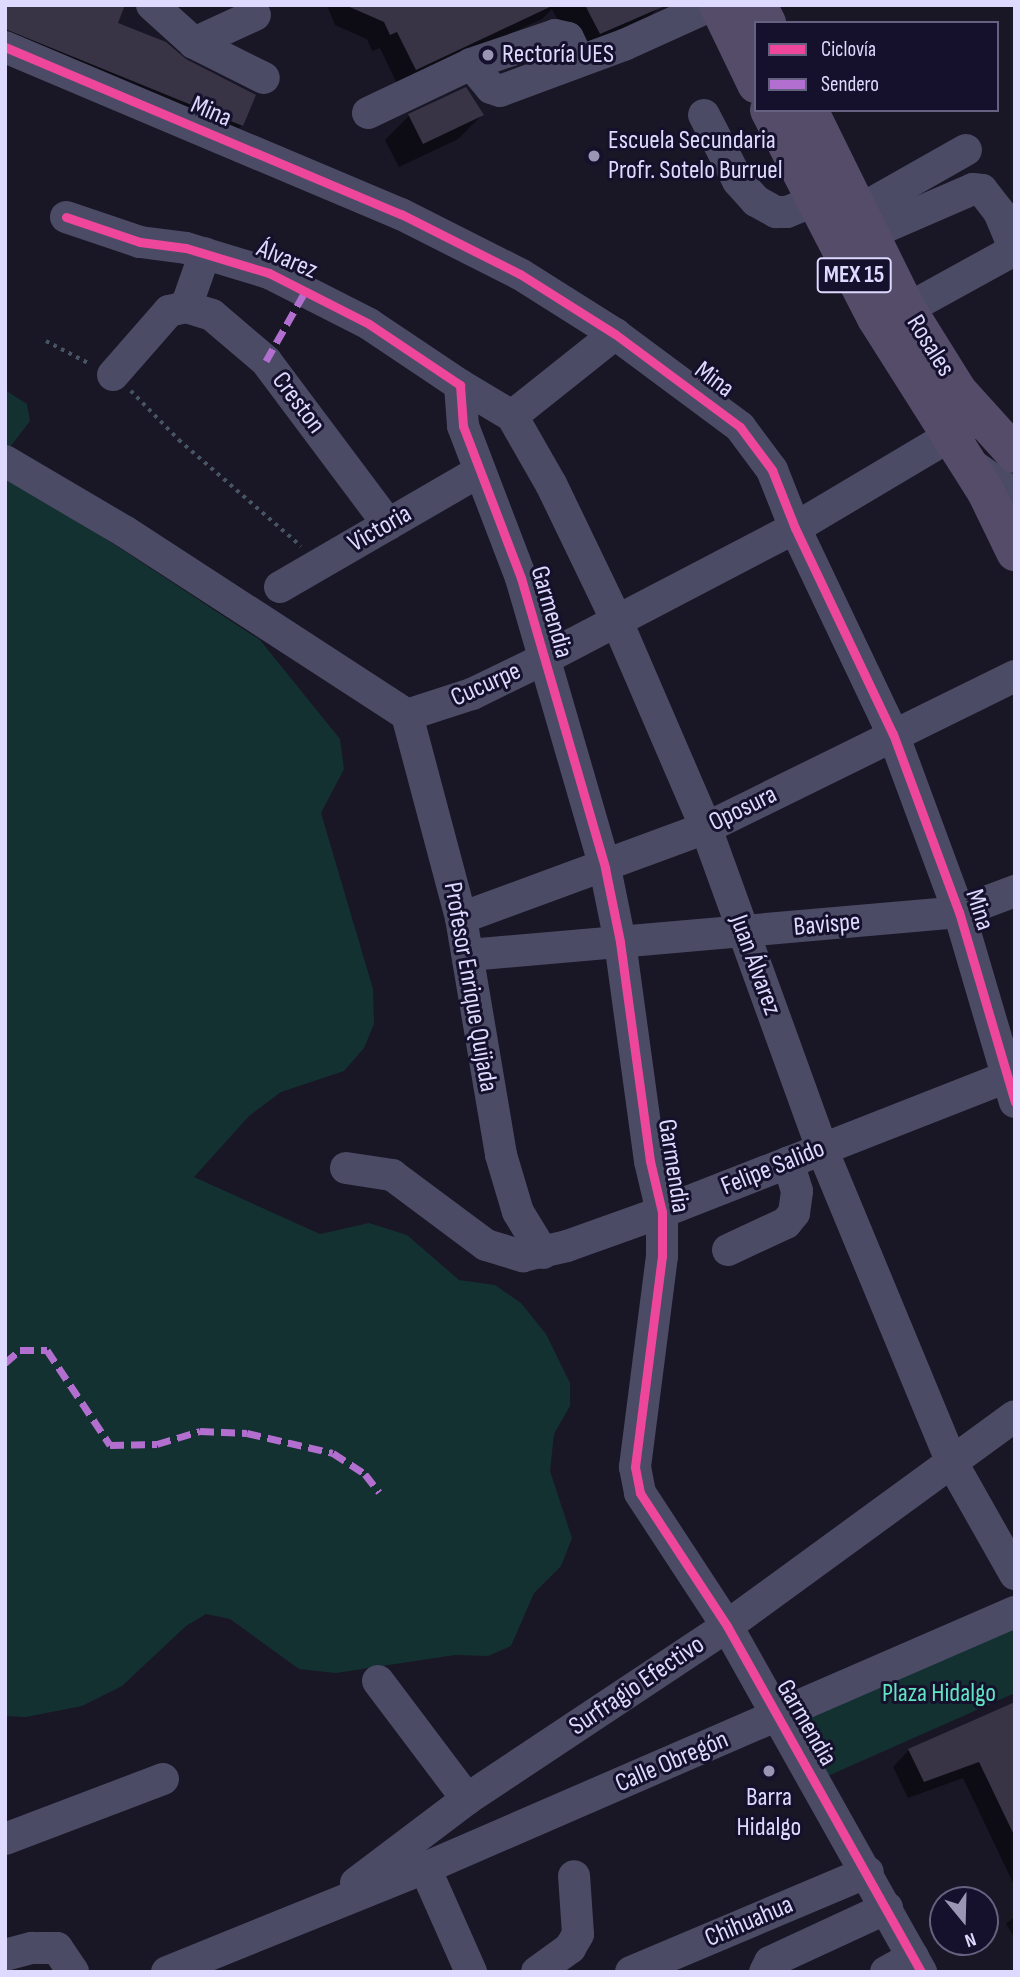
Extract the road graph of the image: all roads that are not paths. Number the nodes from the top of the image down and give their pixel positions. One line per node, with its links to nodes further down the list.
1 (152, 5): 7 (street)
2 (712, 5): 13 (street)
3 (718, 5): 10 (main road)
4 (758, 5): 6 (main road)
5 (255, 15): 7 (street)
6 (766, 21)
7 (194, 43): 9 (street)
8 (5, 47): 22 (street, Mina)
9 (264, 78)
10 (754, 80)
11 (770, 112): 16 (main road, Rosales / MEX 15)
12 (810, 112): 18 (main road, Rosales / MEX 15)
13 (368, 113)
14 (704, 115): 16 (street)
15 (966, 150): 18 (street)
16 (816, 200): 26 (main road, Rosales / MEX 15)
17 (66, 216): 19 (street, Álvarez)
18 (864, 223): 21 (main road, Rosales / MEX 15); 21 (street)
19 (205, 253): 20 (street); 24 (street, Álvarez)
20 (186, 307): 23 (street); 31 (street, Creston)
21 (907, 309): 26 (main road, Rosales / MEX 15)
22 (614, 334): 25 (street); 32 (street, Mina)
23 (113, 375)
24 (460, 392): 25 (street, Juan Álvarez); 29 (street, Garmendia)
25 (512, 416): 35 (street, Juan Álvarez)
26 (965, 438): 27 (main road, Rosales / MEX 15); 30 (main road, MEX 15); 32 (street, Cucurpe)
27 (1015, 454)
28 (5, 461): 38 (street)
29 (480, 471): 31 (street, Victoria); 36 (street, Garmendia)
30 (1010, 499): 33 (main road, MEX 15)
31 (388, 524): 34 (street, Victoria)
32 (795, 528): 35 (street, Cucurpe); 39 (street, Mina)
33 (1015, 552)
34 (280, 587)
35 (616, 619): 36 (street, Cucurpe); 40 (street, Juan Álvarez)
36 (542, 660): 38 (street, Cucurpe); 41 (street, Garmendia)
37 (1015, 677): 39 (street, Oposura)
38 (407, 715): 44 (street, Profesor Enrique Quijada)
39 (893, 734): 40 (street, Oposura); 43 (street, Mina)
40 (706, 828): 41 (street, Oposura); 45 (street, Juan Álvarez)
41 (605, 868): 44 (street, Oposura); 46 (street, Garmendia)
42 (1015, 891): 43 (street, Bavispe)
43 (959, 912): 45 (street, Bavispe); 48 (street, Mina)
44 (461, 918): 47 (street, Profesor Enrique Quijada)
45 (744, 932): 46 (street, Bavispe); 49 (street, Juan Álvarez)
46 (620, 942): 47 (street, Bavispe); 52 (street, Garmendia)
47 (469, 955): 54 (street, Profesor Enrique Quijada)
48 (1013, 1084): 49 (street, Felipe Salido)
49 (822, 1149): 50 (street, Felipe Salido); 56 (street, Juan Álvarez)
50 (788, 1163): 52 (street, Felipe Salido); 53 (street)
51 (346, 1168): 54 (street, Felipe Salido)
52 (662, 1212): 54 (street, Felipe Salido); 59 (street, Garmendia)
53 (728, 1250)
54 (543, 1253)
55 (1015, 1416): 56 (street, Surfragio Efectivo)
56 (951, 1461): 57 (street, Juan Álvarez); 59 (street, Surfragio Efectivo)
57 (1015, 1574)
58 (1015, 1612): 61 (street, Calle Obregón)
59 (727, 1626): 61 (street, Garmendia); 63 (street, Surfragio Efectivo)
60 (378, 1681): 63 (street)
61 (778, 1717): 65 (street, Calle Obregón); 66 (street, Garmendia)
62 (163, 1779): 64 (street)
63 (467, 1800): 68 (street, Surfragio Efectivo)
64 (5, 1839)
65 (425, 1868): 68 (street, Calle Obregón); 74 (street)
66 (868, 1872): 69 (street, Garmendia); 76 (street, Chihuahua)
67 (574, 1875): 75 (street)
68 (326, 1905): 73 (street)
69 (887, 1908): 71 (street, Garmendia); 77 (street)
70 (5, 1955): 72 (street)
71 (917, 1965): 78 (street)
72 (73, 1972)
73 (167, 1972)
74 (471, 1972)
75 (537, 1972)
76 (631, 1972)
77 (765, 1972)
78 (886, 1972)

